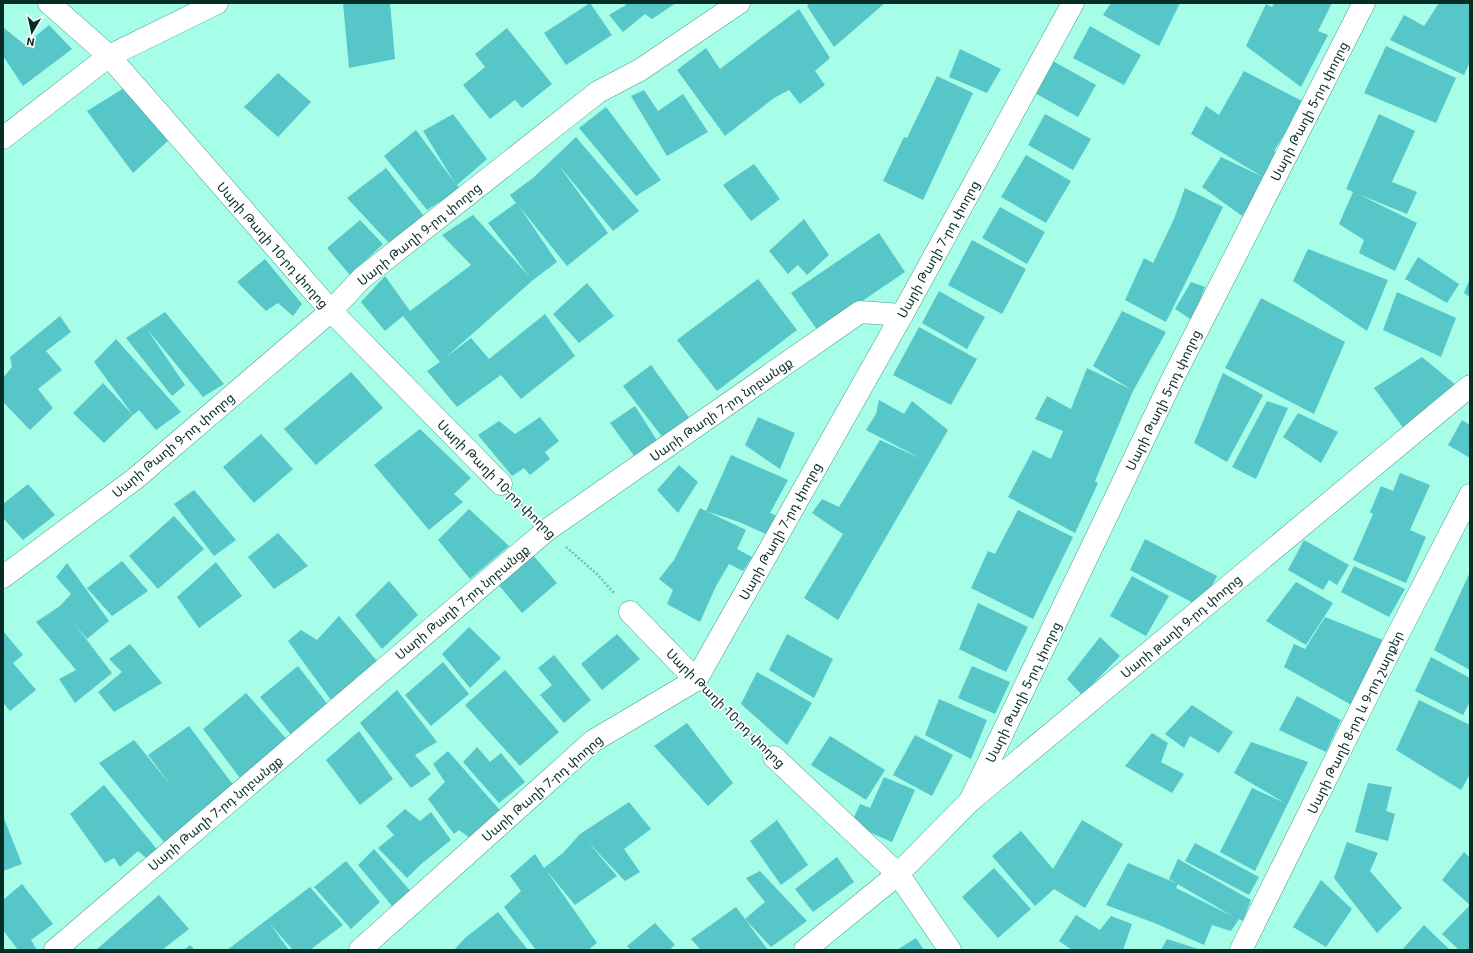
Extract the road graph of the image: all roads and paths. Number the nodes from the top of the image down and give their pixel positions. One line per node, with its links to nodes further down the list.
1 (49, 3): 6 (street, Սարի Թաղի 10-րդ փողոց)
2 (217, 3): 6 (street)
3 (739, 3): 8 (street, Սարի Թաղի 9-րդ փողոց)
4 (1073, 3): 9 (street, Սարի Թաղի 7-րդ փողոց)
5 (1364, 3): 18 (street, Սարի Թաղի 5-րդ փողոց)
6 (109, 56): 7 (street); 8 (street, Սարի Թաղի 10-րդ փողոց)
7 (3, 138)
8 (331, 311): 11 (street, Սարի Թաղի 10-րդ փողոց); 14 (street, Սարի Թաղի 9-րդ փողոց)
9 (902, 315): 13 (street, Սարի Թաղի 7-րդ նրբանցք); 16 (street, Սարի Թաղի 7-րդ փողոց)
10 (1470, 386): 18 (street, Սարի թաղի 9-րդ փողոց)
11 (501, 484): 13 (path, Սարի Թաղի 10-րդ փողոց)
12 (1470, 495): 24 (street, Սարի Թաղի 8-րդ և 9-րդ շարքեր)
13 (547, 530): 15 (path, Սարի Թաղի 10-րդ փողոց); 20 (street, Սարի Թաղի 7-րդ նրբանցք)
14 (3, 577)
15 (630, 612): 16 (street, Սարի Թաղի 10-րդ փողոց)
16 (696, 680): 17 (path, Սարի Թաղի 10-րդ փողոց); 21 (street, Սարի Թաղի 7-րդ փողոց)
17 (774, 757): 19 (street, Սարի Թաղի 10-րդ փողոց)
18 (970, 801): 19 (street, Սարի թաղի 9-րդ փողոց)
19 (898, 874): 22 (street); 23 (street, Սարի Թաղի 10-րդ փողոց)
20 (54, 950)
21 (360, 950)
22 (805, 950)
23 (950, 950)
24 (1241, 950)

